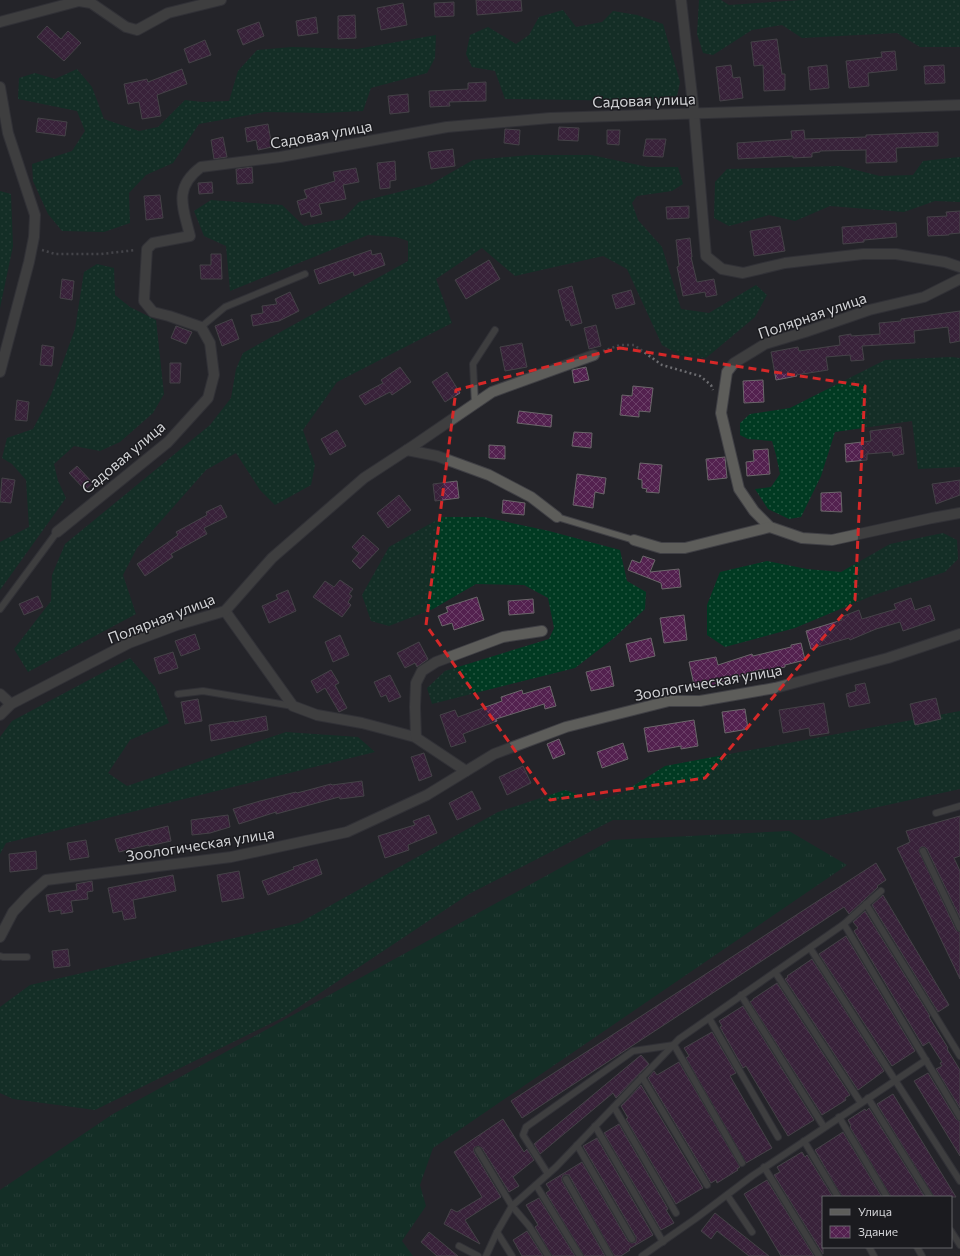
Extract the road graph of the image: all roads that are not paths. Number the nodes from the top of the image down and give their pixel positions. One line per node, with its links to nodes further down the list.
1 (221, 0): 3 (street)
2 (681, 0): 6 (street)
3 (0, 22)
4 (0, 87): 13 (street)
5 (960, 105): 6 (street, Садовая улица)
6 (694, 113): 7 (street); 10 (street, Садовая улица)
7 (960, 267)
8 (305, 274): 10 (lane)
9 (960, 279): 18 (street, Полярная улица)
10 (201, 327): 19 (street, Садовая улица)
11 (494, 330): 14 (lane)
12 (594, 355): 14 (street, Полярная улица)
13 (0, 372)
14 (475, 404): 15 (street, Полярная улица)
15 (407, 450): 17 (street); 22 (street, Полярная улица)
16 (960, 513): 18 (street, Полярная улица)
17 (557, 517): 20 (lane)
18 (770, 527): 20 (street)
19 (57, 532): 21 (lane)
20 (634, 540)
21 (0, 609)
22 (225, 611): 27 (street, Полярная улица); 28 (street)
23 (542, 631): 30 (street)
24 (960, 634): 31 (street, Зоологическая улица)
25 (0, 694): 27 (street)
26 (178, 694): 28 (lane)
27 (11, 704): 29 (street, Полярная улица)
28 (293, 706): 30 (street)
29 (0, 715)
30 (416, 737): 31 (street)
31 (466, 771): 39 (street, Зоологическая улица)
32 (960, 806): 33 (lane)
33 (936, 813)
34 (923, 851): 38 (lane)
35 (881, 891): 36 (lane)
36 (866, 904): 37 (lane); 47 (lane)
37 (844, 924): 40 (lane); 48 (lane)
38 (960, 928)
39 (0, 938)
40 (810, 948): 43 (lane); 50 (lane)
41 (0, 956): 42 (lane)
42 (27, 957)
43 (775, 972): 44 (lane); 52 (lane)
44 (742, 995): 45 (lane); 57 (lane)
45 (709, 1018): 46 (lane); 58 (lane)
46 (674, 1045): 49 (lane); 62 (lane); 64 (lane)
47 (960, 1056)
48 (926, 1060): 50 (lane); 55 (lane)
49 (642, 1077): 53 (lane); 68 (lane)
50 (895, 1080): 51 (lane); 66 (lane)
51 (868, 1098): 52 (lane); 72 (lane)
52 (861, 1103): 54 (lane)
53 (614, 1107): 56 (lane); 74 (lane)
54 (839, 1117): 57 (lane); 71 (lane)
55 (960, 1117)
56 (595, 1126): 60 (lane); 79 (lane)
57 (824, 1127): 59 (lane)
58 (778, 1137)
59 (804, 1141): 63 (lane); 70 (lane)
60 (577, 1145): 64 (lane); 78 (lane)
61 (478, 1150): 73 (lane)
62 (742, 1163)
63 (764, 1167): 69 (lane); 89 (lane)
64 (548, 1174): 67 (lane)
65 (566, 1179): 87 (lane)
66 (960, 1181)
67 (536, 1184): 73 (lane); 86 (lane)
68 (707, 1186)
69 (727, 1194): 76 (lane); 79 (lane)
70 (837, 1196)
71 (886, 1196)
72 (929, 1196)
73 (512, 1206): 75 (lane); 85 (lane)
74 (676, 1213)
75 (497, 1232): 83 (lane); 84 (lane)
76 (752, 1232)
77 (952, 1233): 80 (lane)
78 (632, 1239)
79 (663, 1242): 88 (lane)
80 (960, 1245)
81 (459, 1246): 82 (lane)
82 (478, 1256)
83 (486, 1256)
84 (512, 1256)
85 (548, 1256)
86 (580, 1256)
87 (610, 1256)
88 (642, 1256)
89 (819, 1256)

